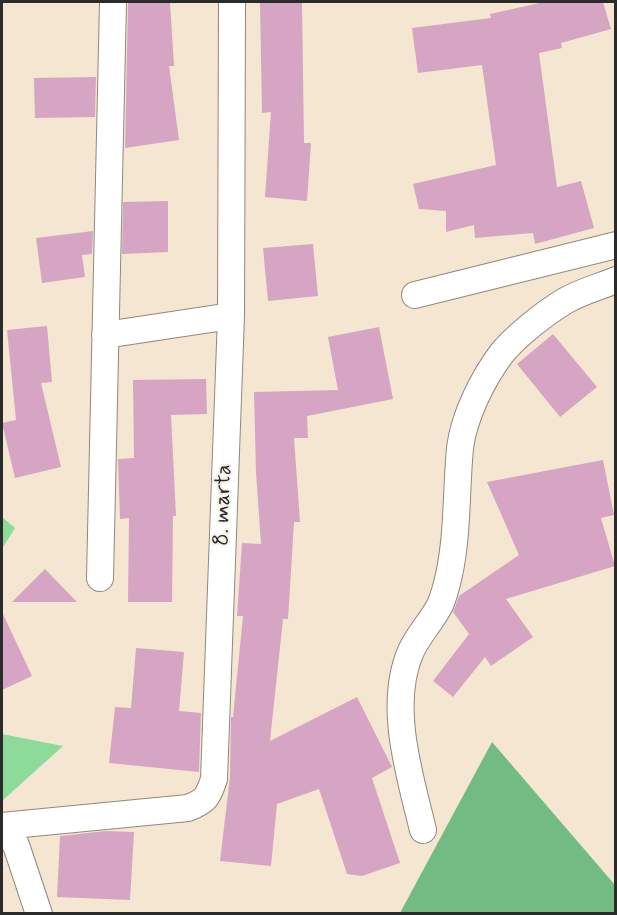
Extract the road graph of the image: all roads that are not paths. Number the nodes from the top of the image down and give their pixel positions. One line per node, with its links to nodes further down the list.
1 (113, 2): 7 (street)
2 (232, 2): 6 (street, 8. marta)
3 (615, 245): 5 (street)
4 (615, 280): 10 (street)
5 (415, 295)
6 (231, 316): 7 (street); 9 (street, 8. marta)
7 (105, 335): 8 (street)
8 (100, 578)
9 (2, 826): 11 (street)
10 (423, 830)
11 (39, 914)

